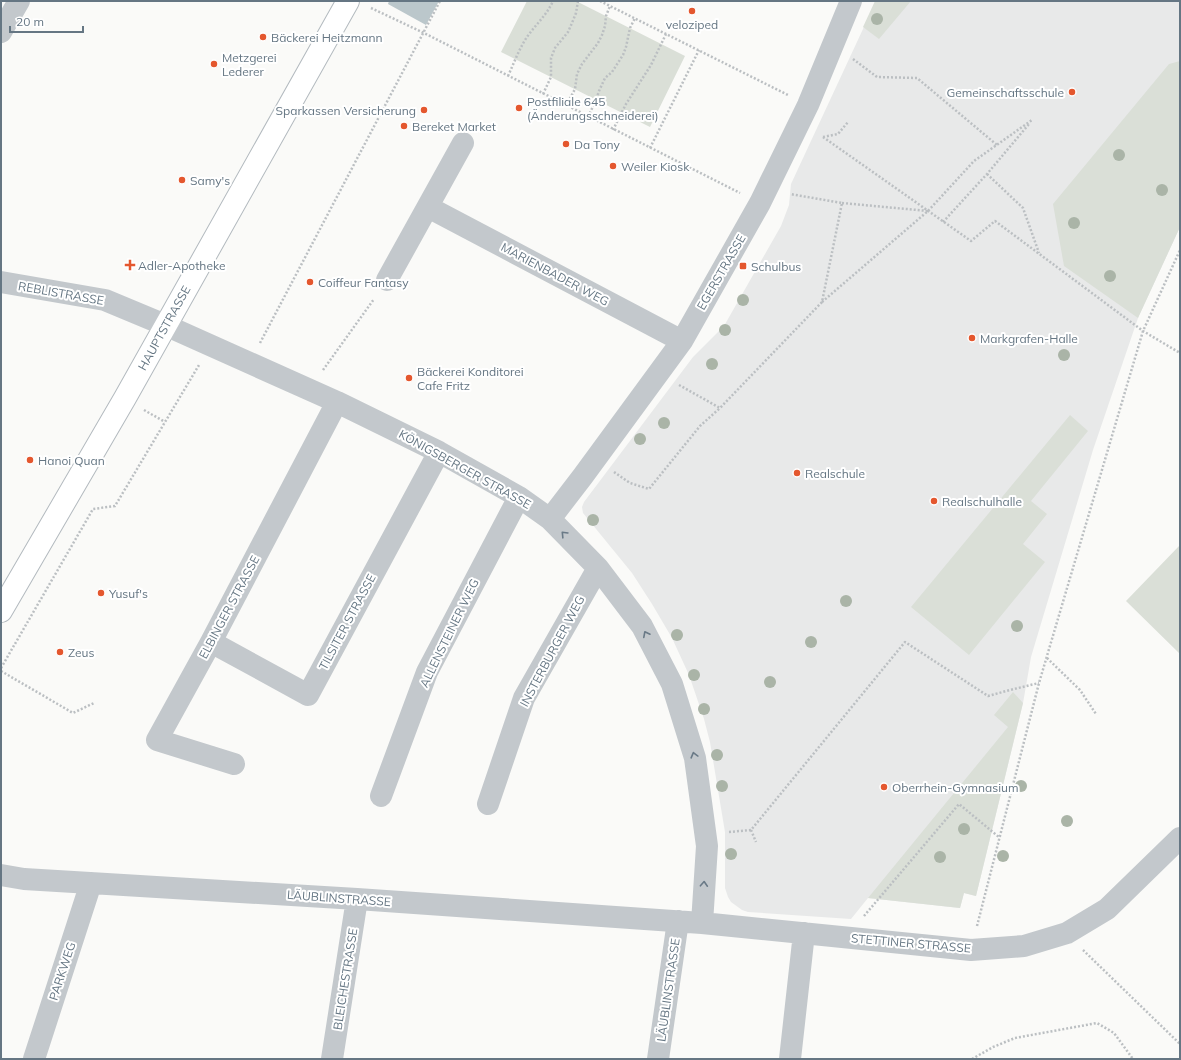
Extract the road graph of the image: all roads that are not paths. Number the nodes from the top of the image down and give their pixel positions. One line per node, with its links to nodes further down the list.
1 (19, 1): 4 (street)
2 (348, 1): 9 (street, HAUPTSTRASSE)
3 (851, 1): 10 (street, EGERSTRASSE)
4 (1, 32)
5 (464, 143): 6 (street)
6 (428, 207): 7 (street); 10 (street, MARIENBADER WEG)
7 (387, 280)
8 (1, 282): 9 (street, REBLISTRASSE)
9 (165, 325): 11 (street, KÖNIGSBERGER STRASSE); 16 (street, HAUPTSTRASSE)
10 (682, 341): 14 (street, EGERSTRASSE)
11 (337, 402): 12 (street, KÖNIGSBERGER STRASSE); 17 (street, ELBINGER STRASSE)
12 (438, 452): 13 (street, KÖNIGSBERGER STRASSE); 17 (street, TILSITER STRASSE)
13 (519, 497): 14 (street, KÖNIGSBERGER STRASSE); 19 (street, ALLENSTEINER WEG)
14 (550, 519): 15 (street, KÖNIGSBERGER STRASSE, one-way to 14)
15 (598, 568): 20 (street, INSTERBURGER WEG); 26 (street, KÖNIGSBERGER STRASSE, one-way to 15)
16 (1, 611)
17 (211, 642): 18 (street, ELBINGER STRASSE)
18 (234, 764)
19 (381, 796)
20 (488, 804)
21 (1180, 838): 27 (street, STETTINER STRASSE)
22 (1, 875): 23 (street, LÄUBLINSTRASSE)
23 (91, 883): 24 (street, LÄUBLINSTRASSE); 28 (street, PARKWEG)
24 (357, 899): 25 (street, LÄUBLINSTRASSE); 29 (street, BLEICHESTRASSE)
25 (678, 921): 26 (street, LÄUBLINSTRASSE); 30 (street, LÄUBLINSTRASSE)
26 (702, 923): 27 (street, STETTINER STRASSE)
27 (804, 933): 31 (street)
28 (34, 1059)
29 (332, 1059)
30 (658, 1059)
31 (790, 1059)

